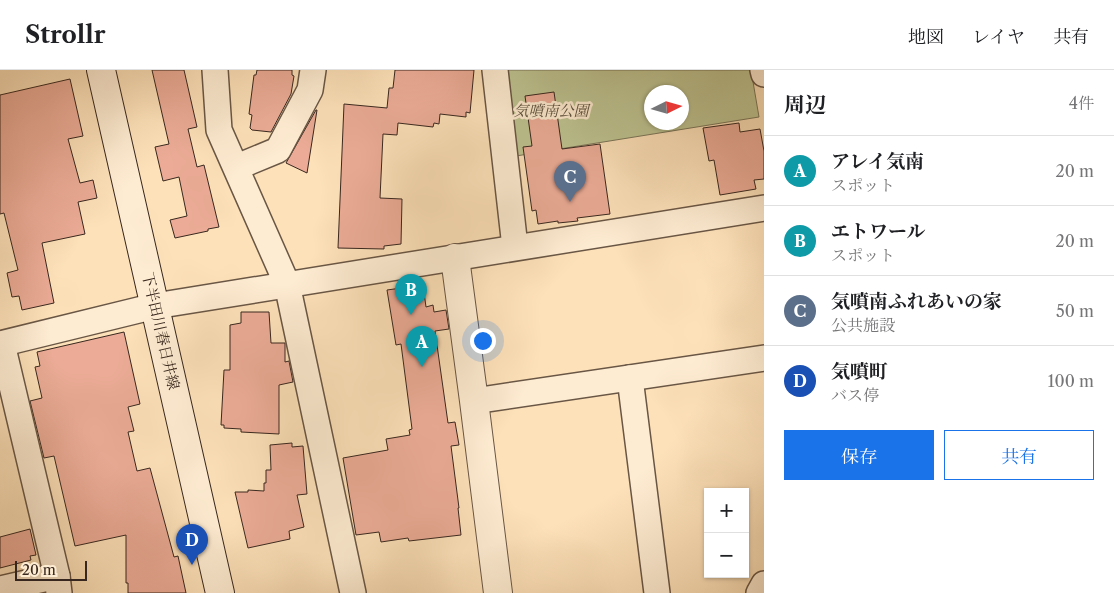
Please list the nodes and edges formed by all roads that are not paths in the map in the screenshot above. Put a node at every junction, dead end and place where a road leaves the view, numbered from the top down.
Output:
1 (101, 70) edge
2 (215, 70) edge
3 (313, 70) edge
4 (495, 70) edge
5 (237, 167) junction
6 (764, 208) edge
7 (515, 247) junction
8 (455, 258) junction
9 (287, 284) junction
10 (155, 306) junction
11 (1, 344) edge
12 (764, 358) edge
13 (630, 378) junction
14 (474, 401) junction
15 (58, 584) edge
16 (764, 584) edge
17 (0, 589) edge
18 (220, 593) edge
19 (353, 593) edge
20 (498, 593) edge
21 (657, 593) edge
22 (758, 593) edge

1 - 10 main road, 下半田川春日井線
2 - 5 street
3 - 5 street
4 - 7 street
5 - 9 street
6 - 7 street
7 - 8 street
8 - 9 street
8 - 14 main road
9 - 10 street
9 - 19 street
10 - 11 street
10 - 18 main road, 下半田川春日井線
11 - 15 street
12 - 13 street
13 - 14 street
13 - 21 street
14 - 20 main road
15 - 17 street
16 - 22 street

